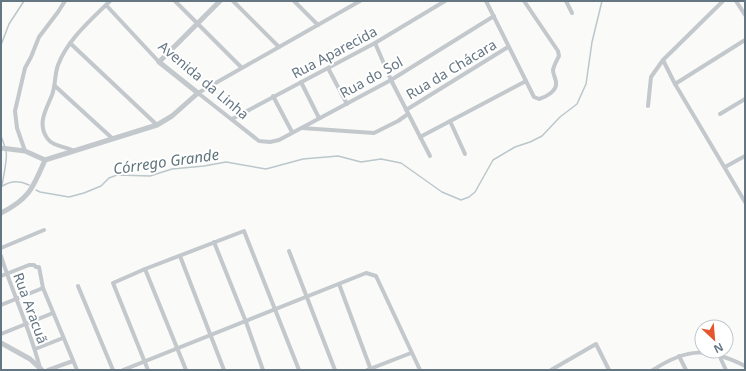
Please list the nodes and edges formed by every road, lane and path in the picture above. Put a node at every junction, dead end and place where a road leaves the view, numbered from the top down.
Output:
1 (65, 1) edge
2 (110, 1) edge
3 (174, 1) edge
4 (220, 1) edge
5 (233, 1) edge
6 (294, 1) edge
7 (360, 1) edge
8 (445, 1) edge
9 (486, 1) edge
10 (524, 1) edge
11 (566, 1) edge
12 (723, 1) edge
13 (736, 1) edge
14 (352, 3) edge
15 (106, 5) junction
16 (572, 13) dead end
17 (745, 15) edge
18 (494, 16) junction
19 (197, 24) junction
20 (318, 25) junction
21 (745, 40) edge
22 (70, 43) junction
23 (375, 43) junction
24 (279, 47) junction
25 (508, 47) junction
26 (663, 60) junction
27 (159, 62) junction
28 (241, 68) junction
29 (328, 68) junction
30 (391, 80) junction
31 (301, 82) junction
32 (527, 84) junction
33 (675, 84) junction
34 (55, 86) junction
35 (198, 93) junction
36 (273, 96) junction
37 (745, 99) edge
38 (346, 104) junction
39 (648, 106) dead end
40 (407, 112) junction
41 (720, 114) dead end
42 (319, 118) junction
43 (232, 119) junction
44 (450, 121) junction
45 (157, 125) junction
46 (301, 128) junction
47 (292, 132) junction
48 (420, 137) junction
49 (254, 138) joint
50 (113, 139) junction
51 (2, 148) edge
52 (25, 151) junction
53 (74, 151) junction
54 (465, 154) dead end
55 (430, 156) dead end
56 (745, 156) edge
57 (45, 160) junction
58 (726, 167) junction
59 (745, 202) edge
60 (1, 213) edge
61 (44, 230) dead end
62 (214, 242) junction
63 (1, 248) edge
64 (289, 251) dead end
65 (1, 256) edge
66 (180, 256) junction
67 (145, 269) junction
68 (6, 274) junction
69 (1, 276) edge
70 (339, 284) junction
71 (78, 286) dead end
72 (43, 288) junction
73 (307, 297) junction
74 (16, 300) junction
75 (1, 305) edge
76 (276, 310) junction
77 (53, 312) junction
78 (246, 322) junction
79 (26, 324) junction
80 (1, 334) edge
81 (210, 336) junction
82 (63, 338) junction
83 (1, 343) edge
84 (35, 349) junction
85 (177, 349) junction
86 (411, 353) junction
87 (694, 354) edge
88 (679, 356) junction
89 (721, 359) edge
90 (730, 359) edge
91 (73, 361) junction
92 (145, 362) junction
93 (745, 366) edge
94 (41, 369) edge
95 (48, 370) edge
96 (77, 370) edge
97 (113, 370) edge
98 (123, 370) edge
99 (148, 370) edge
100 (186, 370) edge
101 (224, 370) edge
102 (263, 370) edge
103 (299, 370) edge
104 (335, 370) edge
105 (370, 370) edge
106 (420, 370) edge
107 (551, 370) edge
108 (609, 370) edge
109 (653, 370) edge
110 (686, 370) edge
111 (726, 370) edge

1 - 52 street
2 - 15 street
3 - 19 street
4 - 19 street
5 - 24 street
6 - 20 street
7 - 14 street
8 - 23 street, Rua Aparecida
9 - 18 street
10 - 32 street
11 - 16 street
12 - 26 street
13 - 17 street
14 - 20 street
15 - 22 street
15 - 27 street, Avenida da Linha
18 - 25 street
18 - 30 street, Rua do Sol
19 - 27 street
19 - 28 street
20 - 24 street
21 - 33 street
22 - 34 street
22 - 45 street
23 - 29 street, Rua Aparecida
23 - 30 street
24 - 28 street
25 - 32 street
25 - 40 street, Rua da Chácara
26 - 33 street
26 - 39 street
27 - 35 street, Avenida da Linha
28 - 35 street
29 - 31 street, Rua Aparecida
29 - 38 street
30 - 38 street, Rua do Sol
30 - 40 street
31 - 36 street, Rua Aparecida
31 - 42 street
32 - 44 street
33 - 58 street
34 - 50 street
34 - 53 street
35 - 43 street, Avenida da Linha
35 - 45 street
36 - 43 street, Rua Aparecida
36 - 47 street
37 - 41 street
38 - 42 street, Rua do Sol
40 - 46 street, Rua da Chácara
40 - 48 street
42 - 46 street, Rua do Sol
43 - 49 street, Avenida da Linha
44 - 48 street
44 - 54 street
45 - 50 street
46 - 47 street, Rua do Sol
47 - 49 street, Rua do Sol
48 - 55 street
50 - 53 street
51 - 52 street
52 - 57 street
53 - 57 street
56 - 58 street
57 - 60 street
58 - 59 street
61 - 63 street
62 - 66 street
62 - 76 street
62 - 78 street
64 - 73 street
65 - 68 street, Rua Aracuã
66 - 67 street
66 - 81 street
67 - 85 street
67 - 92 street
68 - 69 street
68 - 72 street
68 - 74 street, Rua Aracuã
70 - 73 street
70 - 86 street
70 - 105 street
71 - 97 street
72 - 74 street
72 - 77 street
73 - 76 street
73 - 104 street
74 - 75 street
74 - 79 street, Rua Aracuã
76 - 78 street
76 - 103 street
77 - 79 street
77 - 82 street
78 - 81 street
78 - 102 street
79 - 80 street
79 - 84 street, Rua Aracuã
81 - 85 street
81 - 101 street
82 - 84 street
82 - 91 street
83 - 94 street
84 - 94 street, Rua Aracuã
85 - 92 street
85 - 100 street
86 - 105 street
86 - 106 street
87 - 88 street
88 - 109 street
88 - 110 street
89 - 111 street
90 - 93 street
91 - 95 street
91 - 96 street
92 - 98 street
92 - 99 street
107 - 108 street

